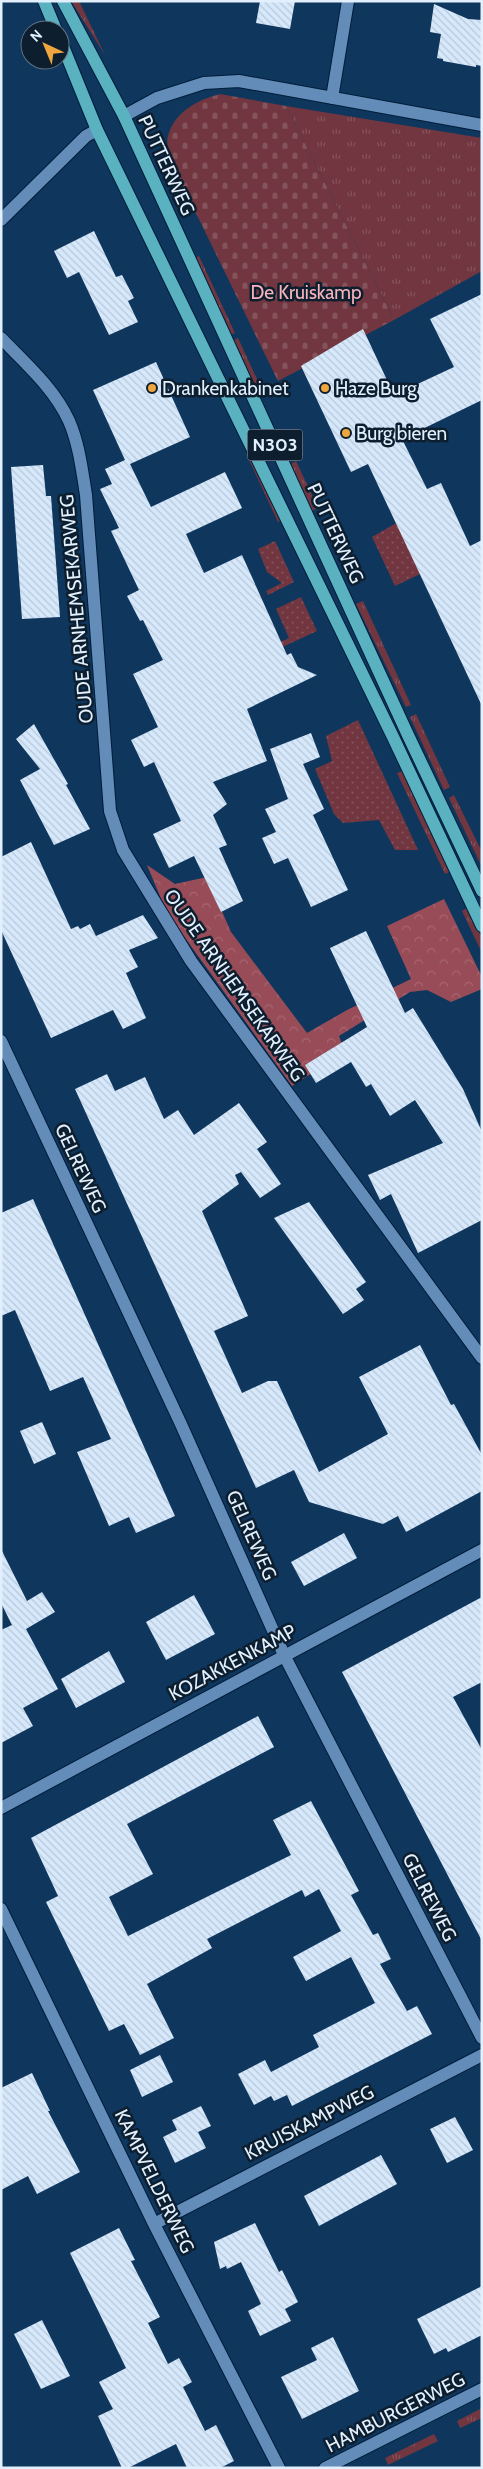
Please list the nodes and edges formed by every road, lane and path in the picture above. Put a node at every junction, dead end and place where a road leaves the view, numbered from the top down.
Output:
1 (44, 1) edge
2 (63, 1) edge
3 (348, 1) edge
4 (52, 20) edge
5 (70, 64) edge
6 (332, 98) junction
7 (124, 116) junction
8 (482, 125) edge
9 (97, 130) junction
10 (1, 220) edge
11 (1, 338) edge
12 (482, 891) edge
13 (482, 926) edge
14 (1, 1041) edge
15 (482, 1358) edge
16 (482, 1550) edge
17 (284, 1655) junction
18 (1, 1808) edge
19 (1, 1909) edge
20 (482, 2038) edge
21 (482, 2055) edge
22 (154, 2224) junction
23 (482, 2389) edge
24 (279, 2468) edge
25 (324, 2468) edge

1 - 4 main road
2 - 7 main road, PUTTERWEG / N303
3 - 6 street
5 - 9 main road, PUTTERWEG / N303
6 - 7 street
6 - 8 street
7 - 12 main road, PUTTERWEG / N303
9 - 10 street
9 - 13 main road, PUTTERWEG / N303
11 - 15 street, OUDE ARNHEMSEKARWEG
14 - 17 street, GELREWEG
16 - 17 street, KOZAKKENKAMP
17 - 18 street, KOZAKKENKAMP
17 - 20 street, GELREWEG
19 - 22 street, KAMPVELDERWEG
21 - 22 street, KRUISKAMPWEG
22 - 24 street, KAMPVELDERWEG
23 - 25 street, HAMBURGERWEG

